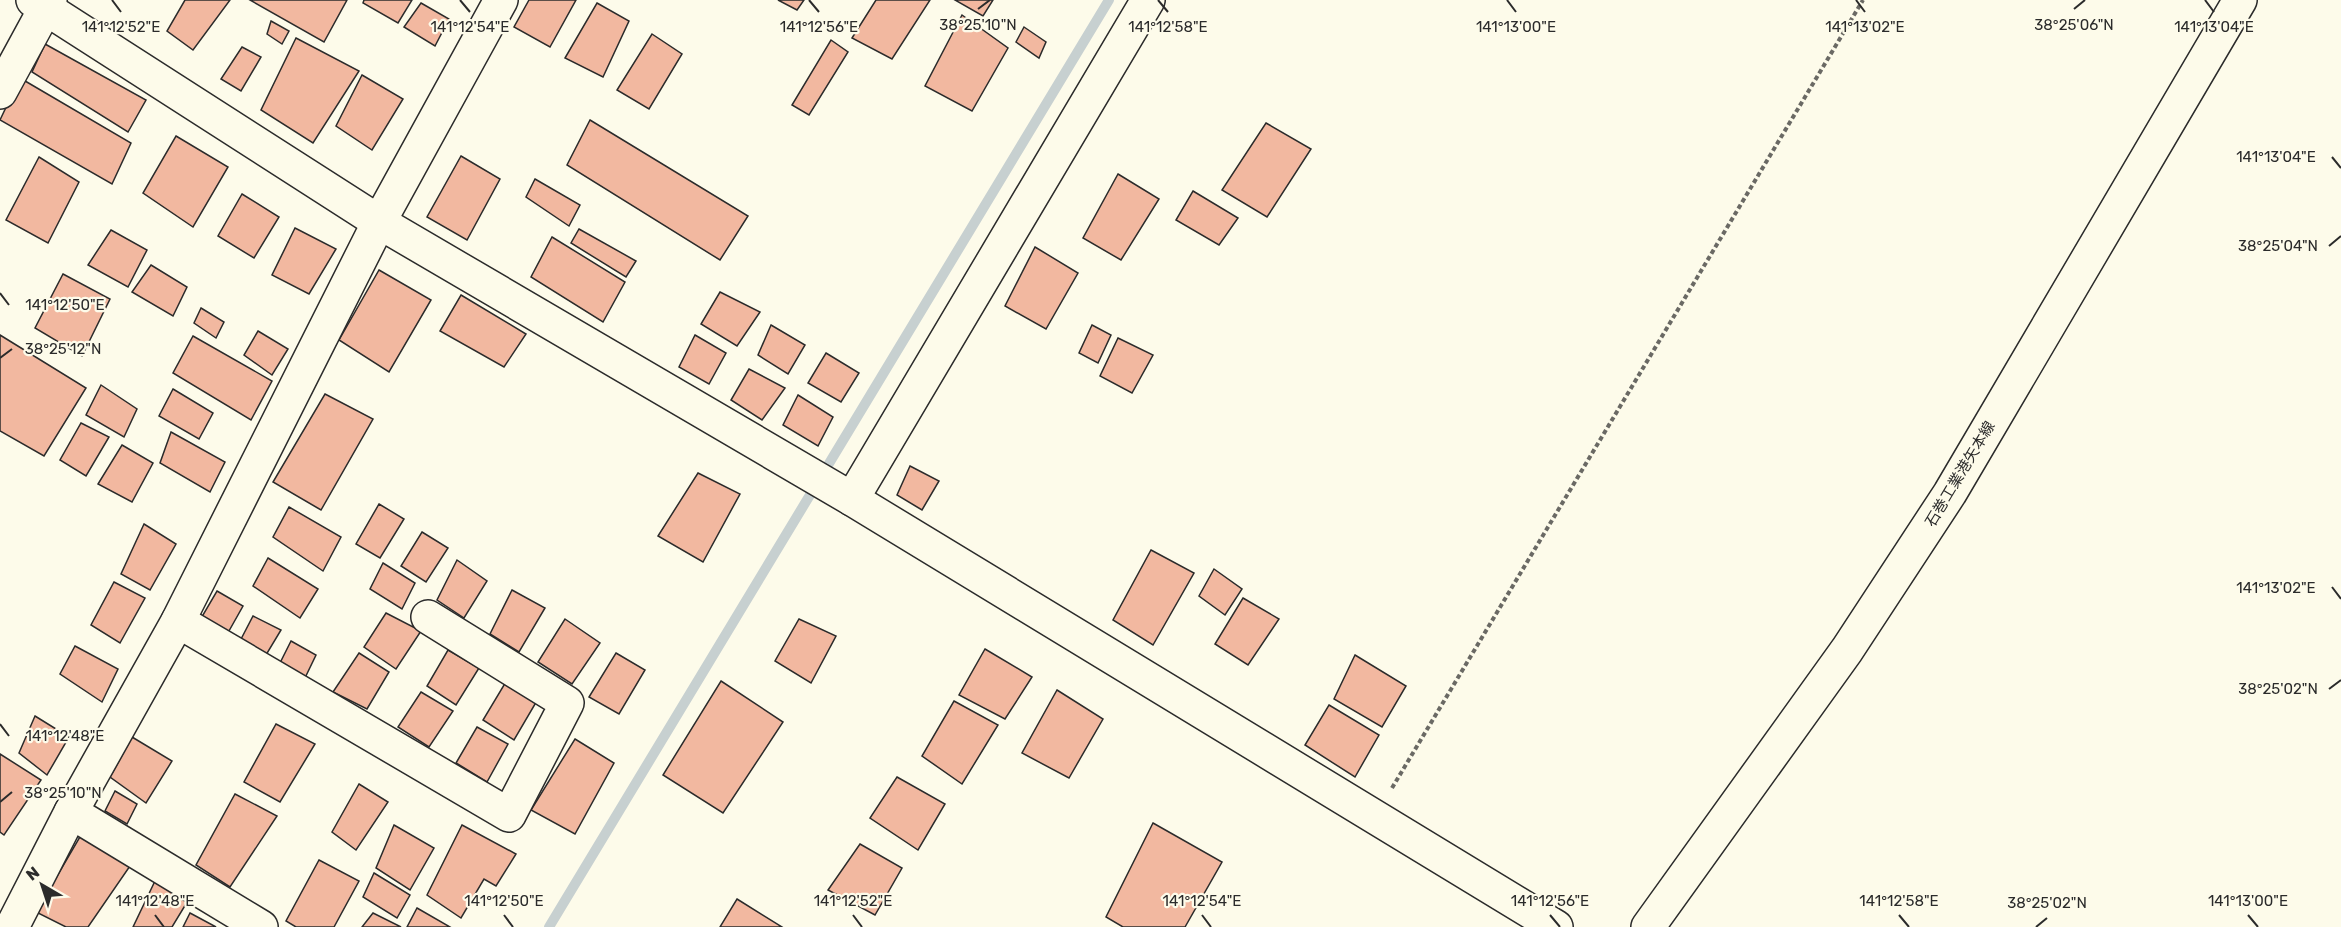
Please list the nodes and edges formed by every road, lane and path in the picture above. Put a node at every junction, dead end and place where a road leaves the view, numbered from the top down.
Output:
1 (501, 0) edge
2 (1148, 0) edge
3 (1863, 0) edge
4 (2240, 0) edge
5 (43, 2) edge
6 (0, 92) edge
7 (379, 222) junction
8 (844, 494) junction
9 (428, 617) dead end
10 (177, 621) junction
11 (71, 812) junction
12 (1375, 817) junction
13 (12, 927) edge
14 (261, 927) edge
15 (1556, 927) edge
16 (1648, 927) edge

1 - 7 street
2 - 8 street
3 - 12 path
4 - 16 street, 石巻工業港矢本線
5 - 6 street
5 - 7 street
7 - 8 street
7 - 10 street
8 - 12 street
9 - 10 street
10 - 11 street
11 - 13 street
11 - 14 street
12 - 15 street

